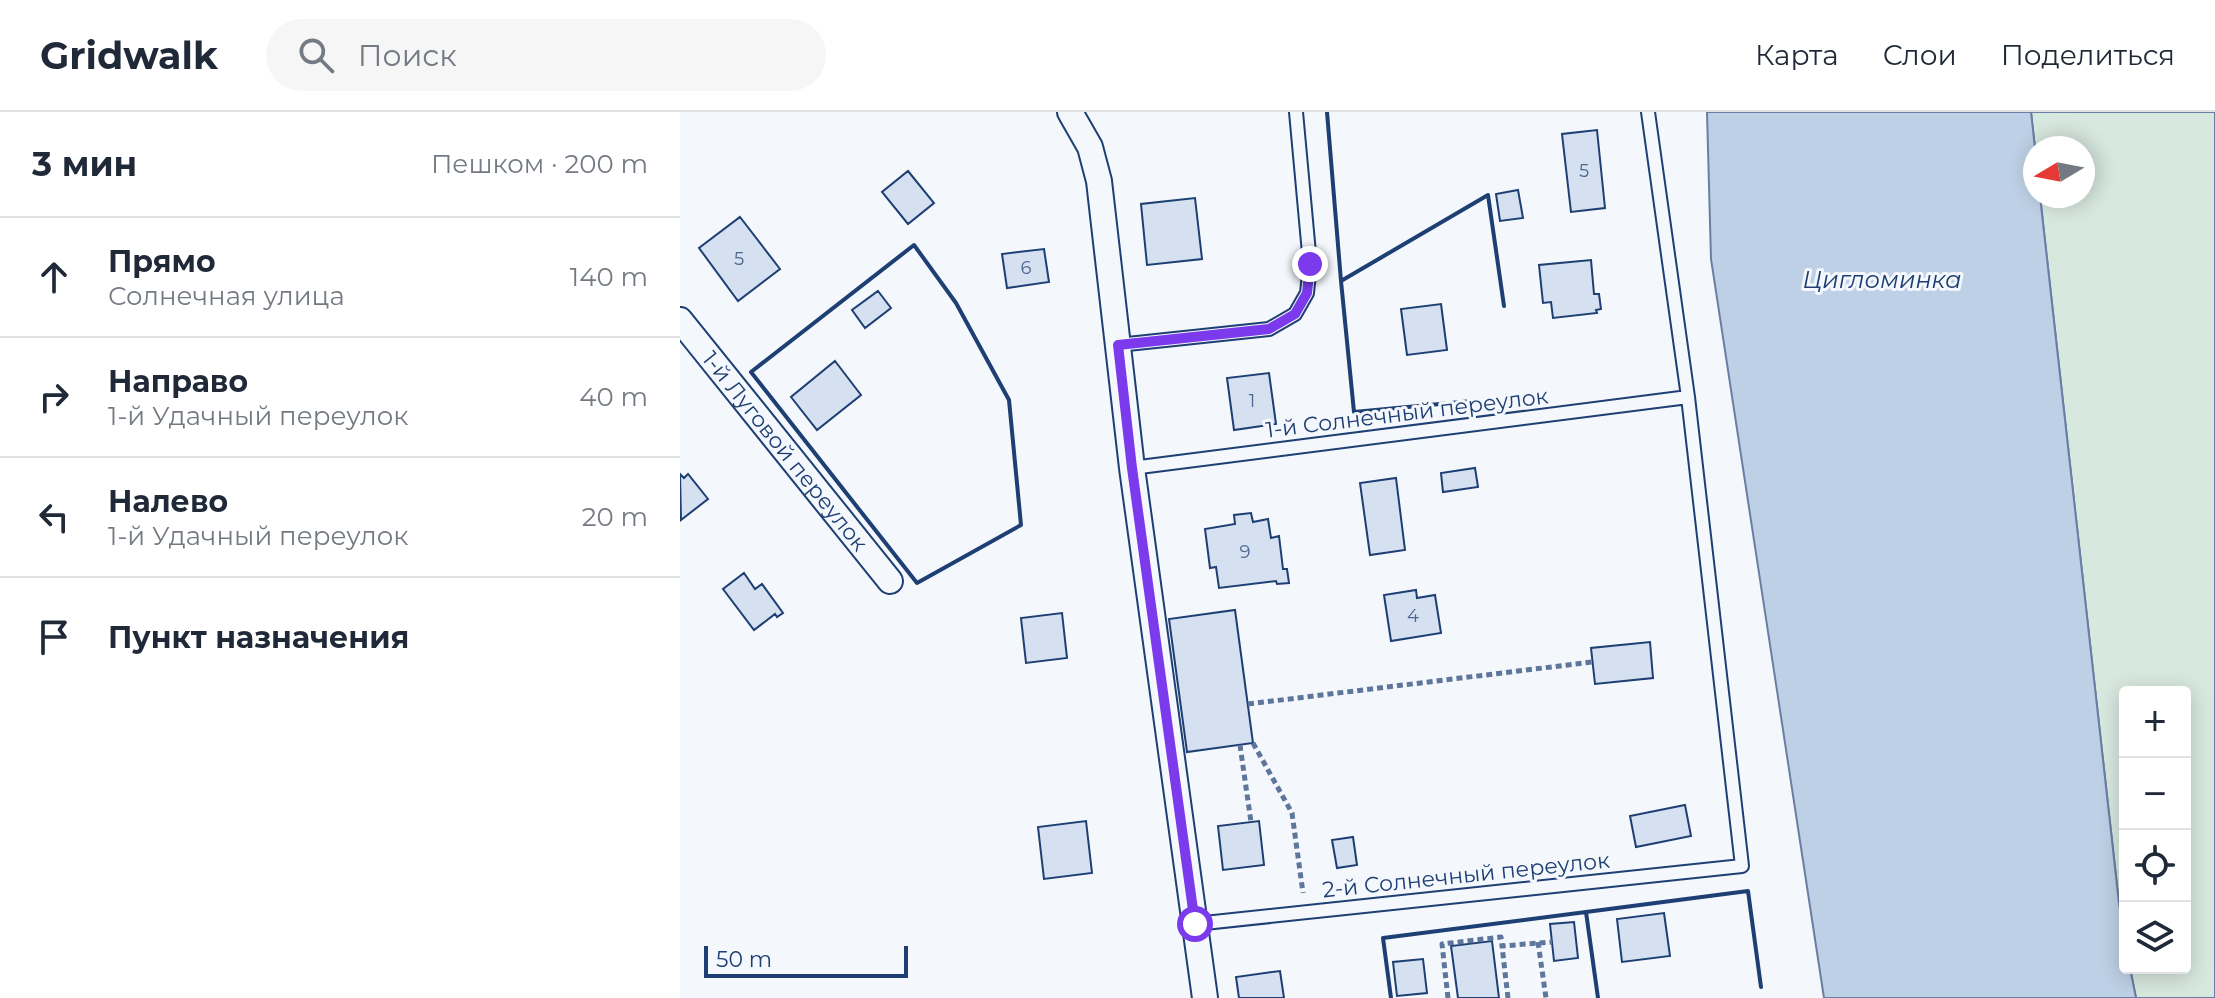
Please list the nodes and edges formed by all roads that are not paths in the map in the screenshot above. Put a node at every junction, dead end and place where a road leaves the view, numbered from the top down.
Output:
1 (1070, 112) edge
2 (1296, 112) edge
3 (1648, 112) edge
4 (680, 320) edge
5 (1118, 345) junction
6 (1688, 397) junction
7 (1132, 468) junction
8 (890, 581) dead end
9 (1195, 924) junction
10 (1205, 998) edge

1 - 5 street
2 - 5 lane
3 - 6 lane
4 - 8 street, 1-й Луговой переулок
5 - 7 street
6 - 7 lane, 1-й Солнечный переулок
6 - 9 lane, 2-й Солнечный переулок
7 - 9 street
9 - 10 street

